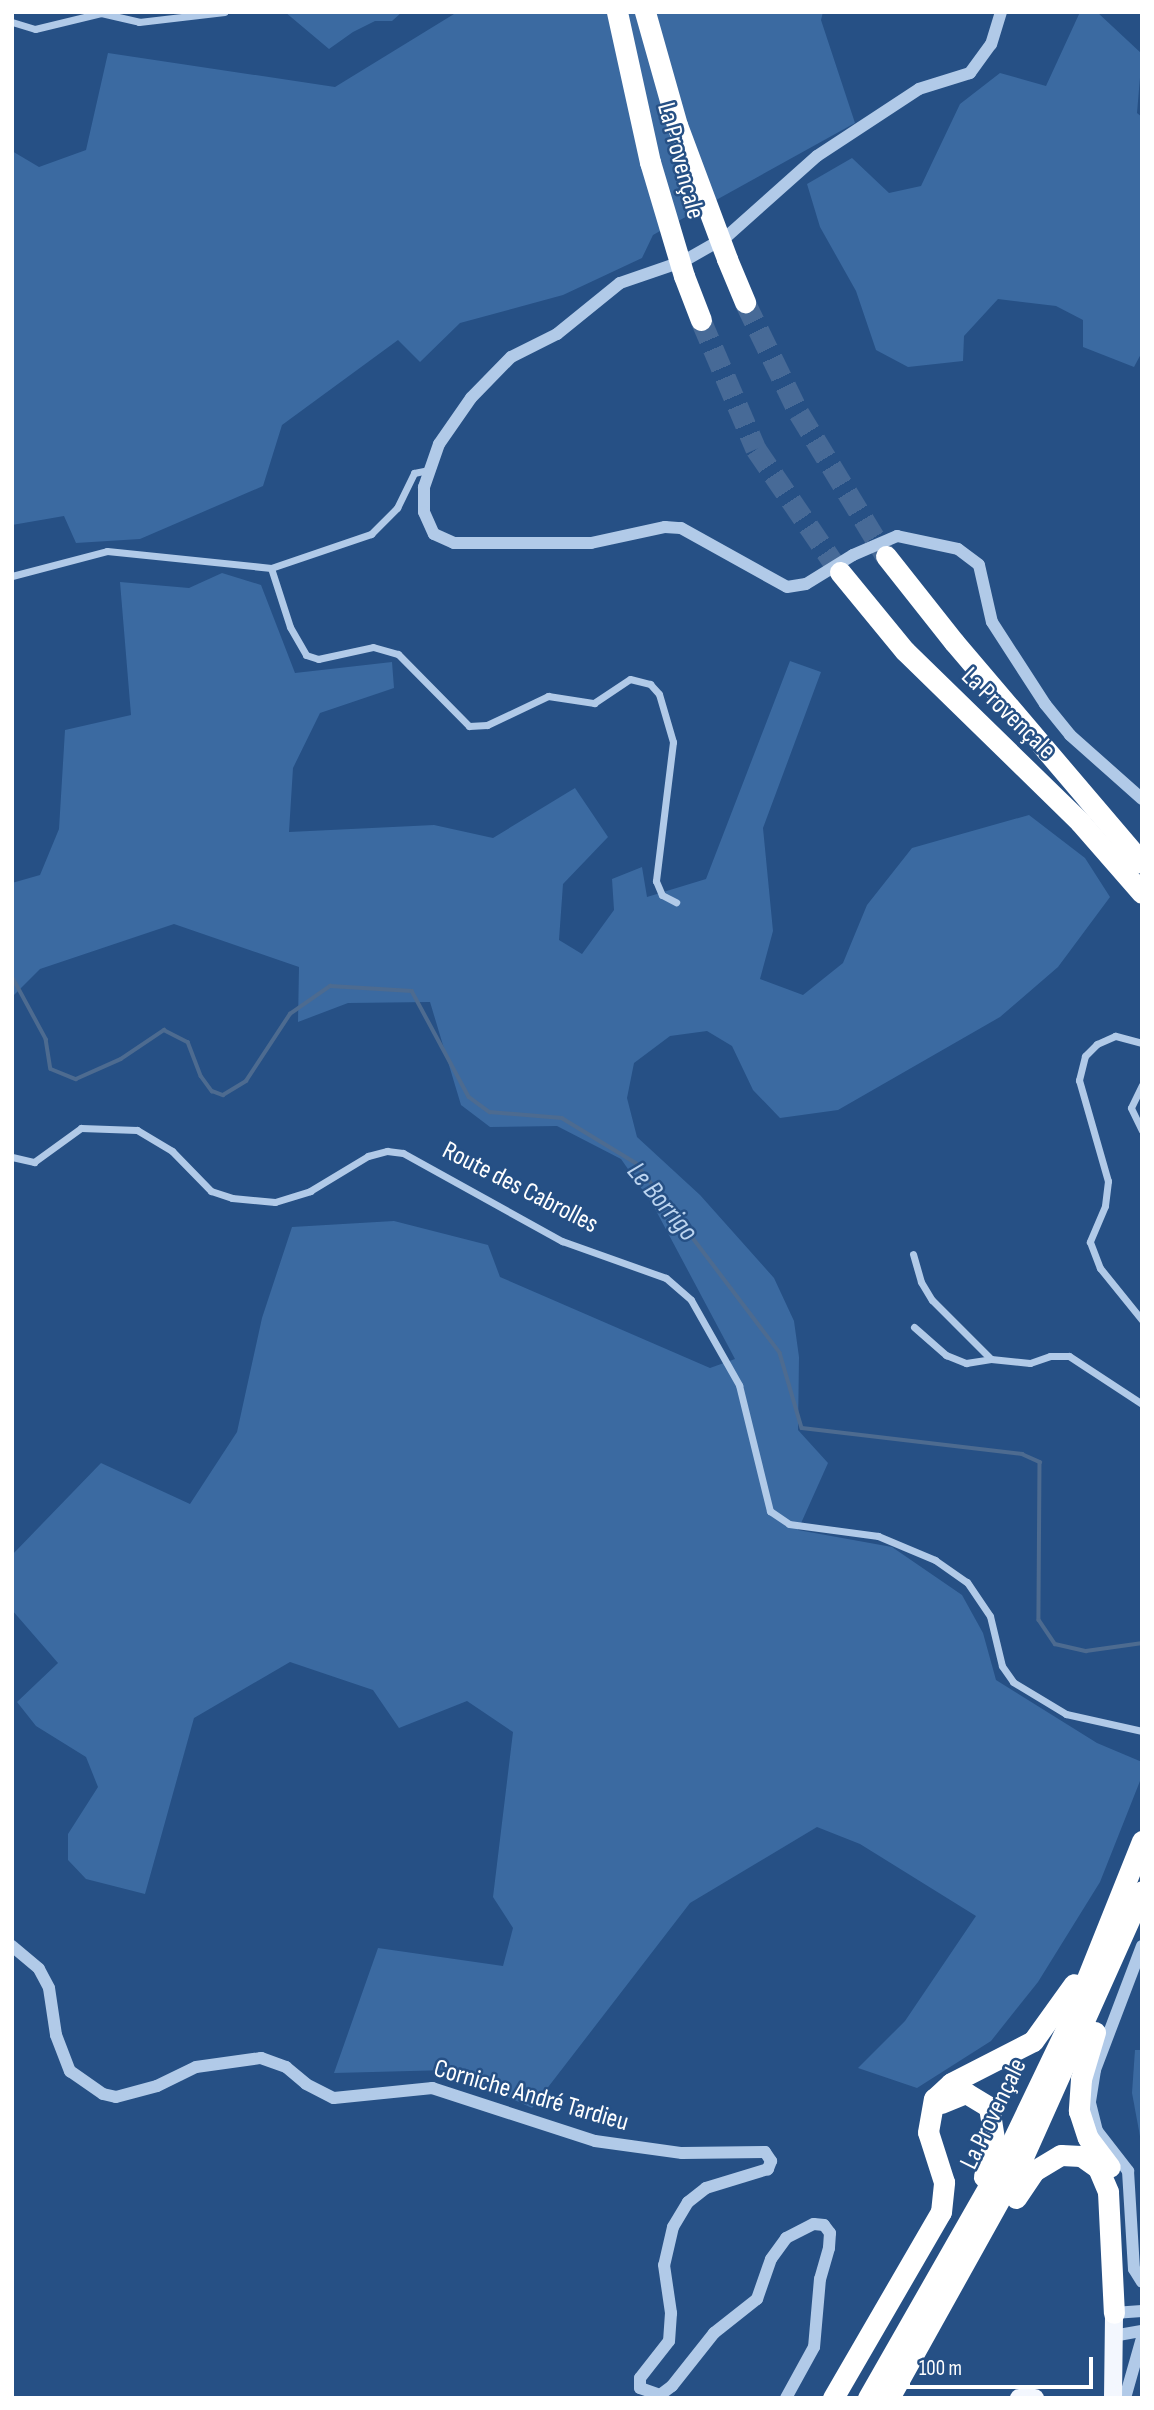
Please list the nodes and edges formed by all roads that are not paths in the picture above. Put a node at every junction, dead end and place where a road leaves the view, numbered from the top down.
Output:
1 (223, 12) edge
2 (617, 12) edge
3 (645, 12) edge
4 (1001, 12) edge
5 (12, 22) edge
6 (745, 302) tunnel mouth
7 (701, 320) tunnel mouth
8 (428, 470) junction
9 (886, 556) tunnel mouth
10 (271, 568) junction
11 (840, 572) tunnel mouth
12 (12, 576) edge
13 (1142, 799) edge
14 (1142, 863) edge
15 (1142, 893) edge
16 (676, 902) dead end
17 (1142, 1042) edge
18 (1142, 1085) edge
19 (1142, 1131) edge
20 (12, 1157) edge
21 (914, 1254) dead end
22 (1142, 1320) edge
23 (914, 1327) dead end
24 (991, 1359) junction
25 (1142, 1405) edge
26 (1142, 1731) edge
27 (1142, 1841) edge
28 (1134, 1887) edge
29 (1121, 1921) junction
30 (12, 1946) edge
31 (1142, 1946) edge
32 (928, 2126) junction
33 (956, 2250) junction
34 (1142, 2282) edge
35 (1142, 2311) edge
36 (1114, 2314) junction
37 (1142, 2331) edge
38 (1113, 2336) junction
39 (926, 2338) junction
40 (1142, 2338) edge
41 (786, 2398) edge
42 (833, 2398) edge
43 (868, 2398) edge
44 (889, 2398) edge
45 (1018, 2398) edge
46 (1035, 2398) edge
47 (1113, 2398) edge
48 (1125, 2398) edge

1 - 5 street
2 - 7 highway, La Provençale, bridge
3 - 6 highway, La Provençale, bridge
4 - 8 street
8 - 10 street
8 - 13 street
9 - 14 highway, La Provençale
10 - 12 street
10 - 16 street
11 - 15 highway, La Provençale
17 - 22 street
18 - 19 street
20 - 26 street, Route des Cabrolles
21 - 24 street
23 - 24 street
24 - 25 street
27 - 28 highway, La Provençale
28 - 29 highway, La Provençale
29 - 32 highway
29 - 33 highway, La Provençale
29 - 36 highway
29 - 39 highway, La Provençale
30 - 41 street, Corniche André Tardieu
31 - 34 street
32 - 33 highway
32 - 42 highway
33 - 43 highway, La Provençale
35 - 36 street
36 - 38 main road
36 - 39 highway
37 - 38 street
38 - 47 main road
39 - 44 highway, La Provençale
40 - 48 street
45 - 46 main road

